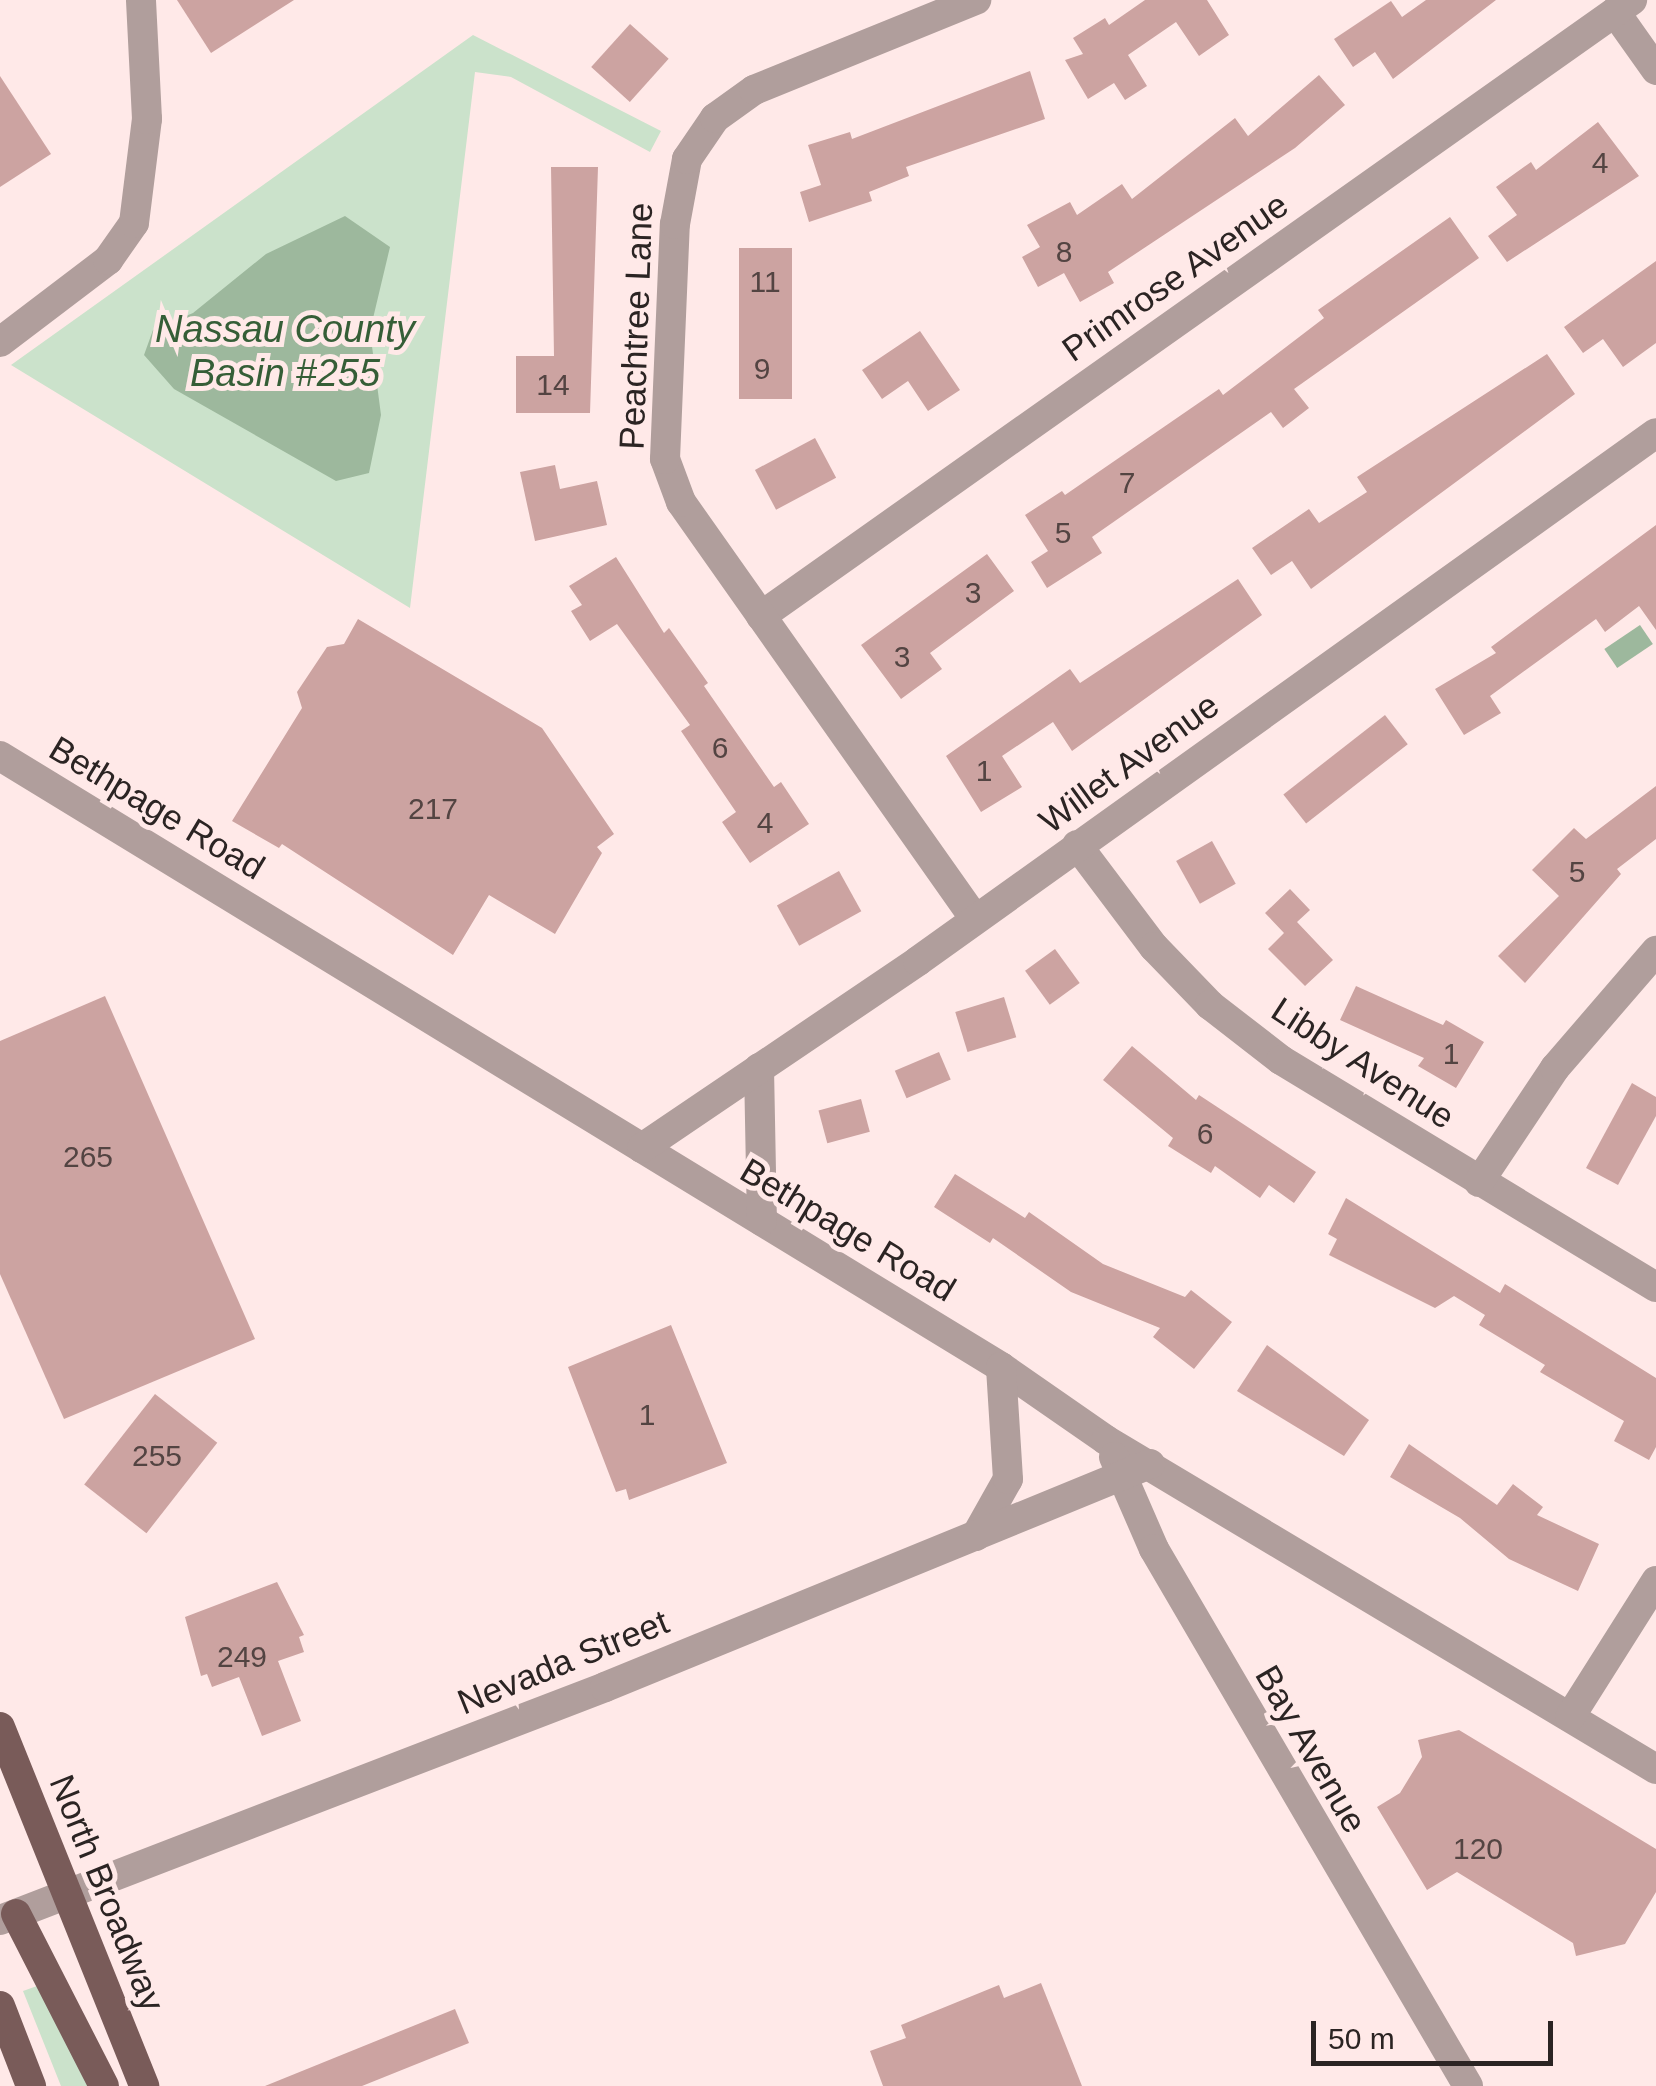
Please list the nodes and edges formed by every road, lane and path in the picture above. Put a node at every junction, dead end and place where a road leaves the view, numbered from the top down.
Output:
1 (142, 0) edge
2 (976, 0) edge
3 (1624, 6) edge
4 (1656, 70) edge
5 (0, 342) edge
6 (1656, 434) edge
7 (761, 616) junction
8 (0, 756) edge
9 (1077, 845) junction
10 (975, 919) junction
11 (1656, 950) edge
12 (760, 1068) junction
13 (642, 1148) junction
14 (1480, 1182) junction
15 (762, 1221) junction
16 (1656, 1287) edge
17 (1000, 1367) junction
18 (1106, 1440) joint
19 (1136, 1470) junction
20 (976, 1536) junction
21 (1656, 1580) edge
22 (1570, 1717) junction
23 (0, 1727) edge
24 (1656, 1769) edge
25 (67, 1894) junction
26 (8, 1917) edge
27 (0, 2006) edge
28 (30, 2086) edge
29 (104, 2086) edge
30 (144, 2086) edge
31 (1468, 2086) edge

1 - 5 street
2 - 7 street, Peachtree Lane
3 - 4 street
3 - 7 street, Primrose Avenue
6 - 9 street, Willet Avenue
7 - 10 street, Peachtree Lane
8 - 13 street, Bethpage Road
9 - 10 street, Willet Avenue
9 - 14 street, Libby Avenue
10 - 12 street, Willet Avenue
11 - 14 street
12 - 13 street, Willet Avenue
12 - 15 street
13 - 15 street, Bethpage Road
14 - 16 street, Libby Avenue
15 - 17 street, Bethpage Road
17 - 18 street, Bethpage Road
17 - 20 street
18 - 19 street, Bay Avenue
19 - 20 street, Nevada Street
19 - 22 street
19 - 31 street, Bay Avenue
20 - 25 street, Nevada Street
21 - 22 street
22 - 24 street
23 - 25 main road, North Broadway
25 - 26 street, Nevada Street
25 - 30 main road, North Broadway
26 - 29 main road
27 - 28 main road

